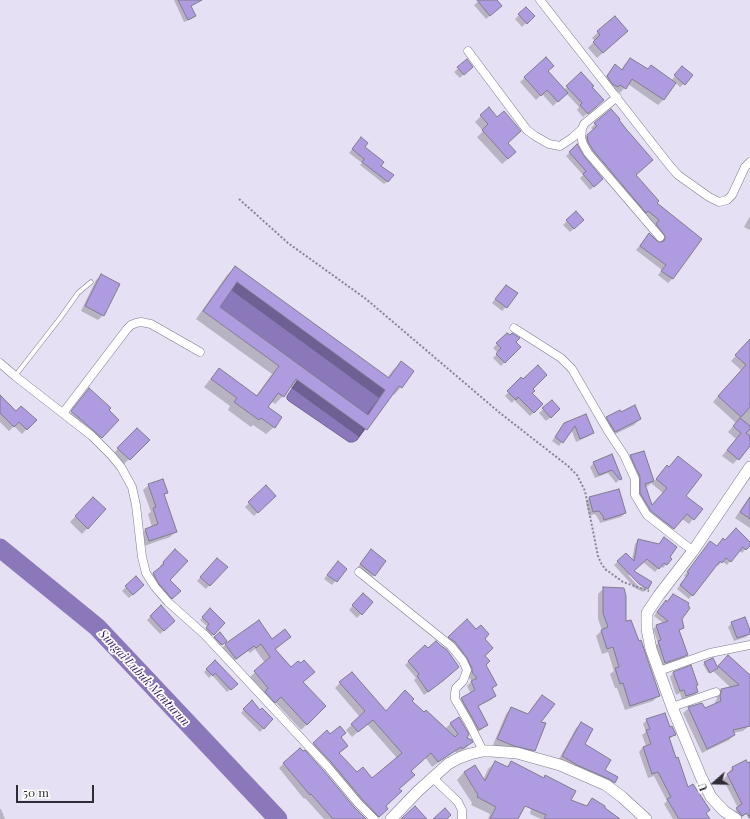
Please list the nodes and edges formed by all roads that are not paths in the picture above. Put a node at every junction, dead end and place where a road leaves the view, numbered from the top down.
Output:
1 (540, 0) edge
2 (468, 51) dead end
3 (617, 97) junction
4 (582, 129) junction
5 (750, 162) edge
6 (660, 237) dead end
7 (91, 282) dead end
8 (514, 328) dead end
9 (200, 352) dead end
10 (0, 363) edge
11 (15, 376) junction
12 (62, 413) junction
13 (750, 467) edge
14 (694, 551) junction
15 (359, 572) dead end
16 (750, 645) edge
17 (659, 671) junction
18 (716, 692) dead end
19 (672, 707) junction
20 (483, 751) junction
21 (433, 778) junction
22 (374, 819) edge
23 (391, 819) edge
24 (462, 819) edge
25 (646, 819) edge
26 (736, 819) edge

1 - 3 street
2 - 4 street
3 - 4 street
3 - 5 street
4 - 6 street
7 - 11 lane
8 - 14 street
9 - 12 street
10 - 11 street
11 - 12 street
12 - 22 street
13 - 14 street
14 - 17 street
15 - 20 street
16 - 17 street
17 - 19 street
18 - 19 street
19 - 26 street
20 - 21 street
20 - 25 street
21 - 23 street
21 - 24 street

